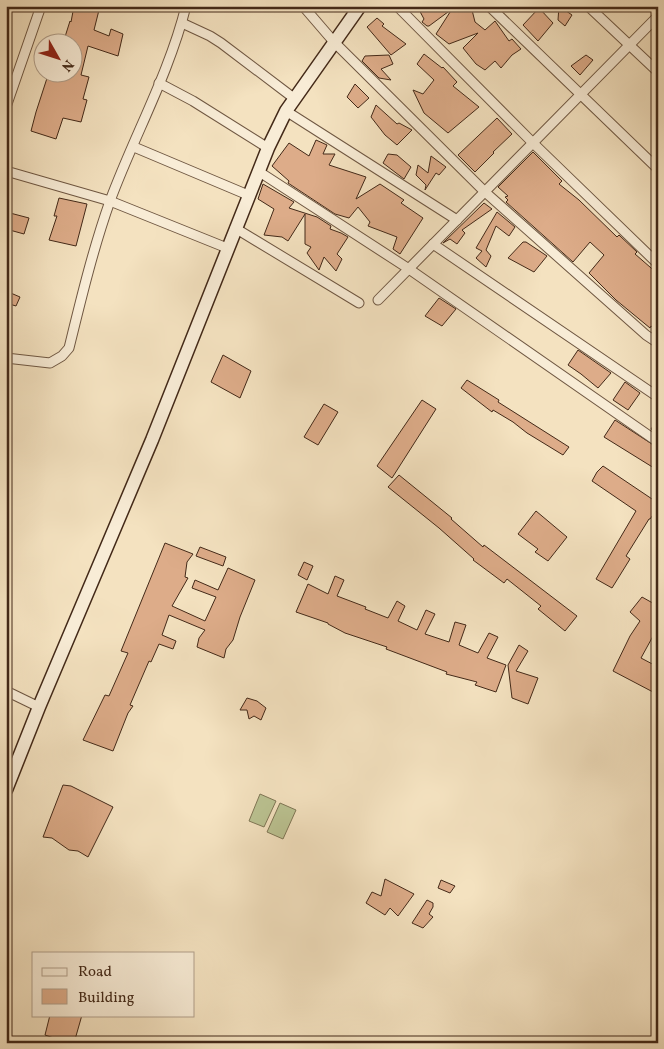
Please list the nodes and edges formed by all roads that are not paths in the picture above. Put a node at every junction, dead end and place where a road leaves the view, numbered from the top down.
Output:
1 (41, 6) edge
2 (186, 6) edge
3 (304, 6) edge
4 (360, 6) edge
5 (397, 6) edge
6 (489, 6) edge
7 (588, 6) edge
8 (658, 16) edge
9 (182, 23) junction
10 (334, 42) junction
11 (629, 45) junction
12 (658, 72) edge
13 (159, 83) junction
14 (581, 94) junction
15 (295, 99) junction
16 (6, 107) edge
17 (286, 111) junction
18 (533, 143) junction
19 (134, 146) junction
20 (268, 148) junction
21 (658, 168) edge
22 (258, 170) junction
23 (6, 171) edge
24 (485, 192) junction
25 (248, 195) junction
26 (110, 201) junction
27 (457, 220) junction
28 (235, 228) junction
29 (434, 244) junction
30 (227, 248) junction
31 (658, 264) edge
32 (409, 269) junction
33 (378, 300) dead end
34 (359, 303) dead end
35 (658, 344) edge
36 (6, 358) edge
37 (658, 397) edge
38 (658, 442) edge
39 (6, 691) edge
40 (39, 707) junction
41 (6, 790) edge

1 - 16 street
2 - 9 street
3 - 10 street
4 - 10 street
5 - 18 street
6 - 14 street
7 - 11 street
8 - 11 street
9 - 13 street
9 - 15 street
10 - 15 street
10 - 24 street
11 - 12 street
11 - 14 street
13 - 19 street
13 - 20 street
14 - 18 street
14 - 21 street
15 - 17 street
17 - 20 street
17 - 27 street
18 - 24 street
18 - 31 street
19 - 25 street
19 - 26 street
20 - 22 street
22 - 25 street
22 - 32 street
23 - 26 street
24 - 27 street
24 - 35 street
25 - 28 street
26 - 30 street
26 - 36 street
27 - 29 street
28 - 30 street
28 - 34 street
29 - 32 street
29 - 37 street
30 - 40 street
32 - 33 street
32 - 38 street
39 - 40 street
40 - 41 street

